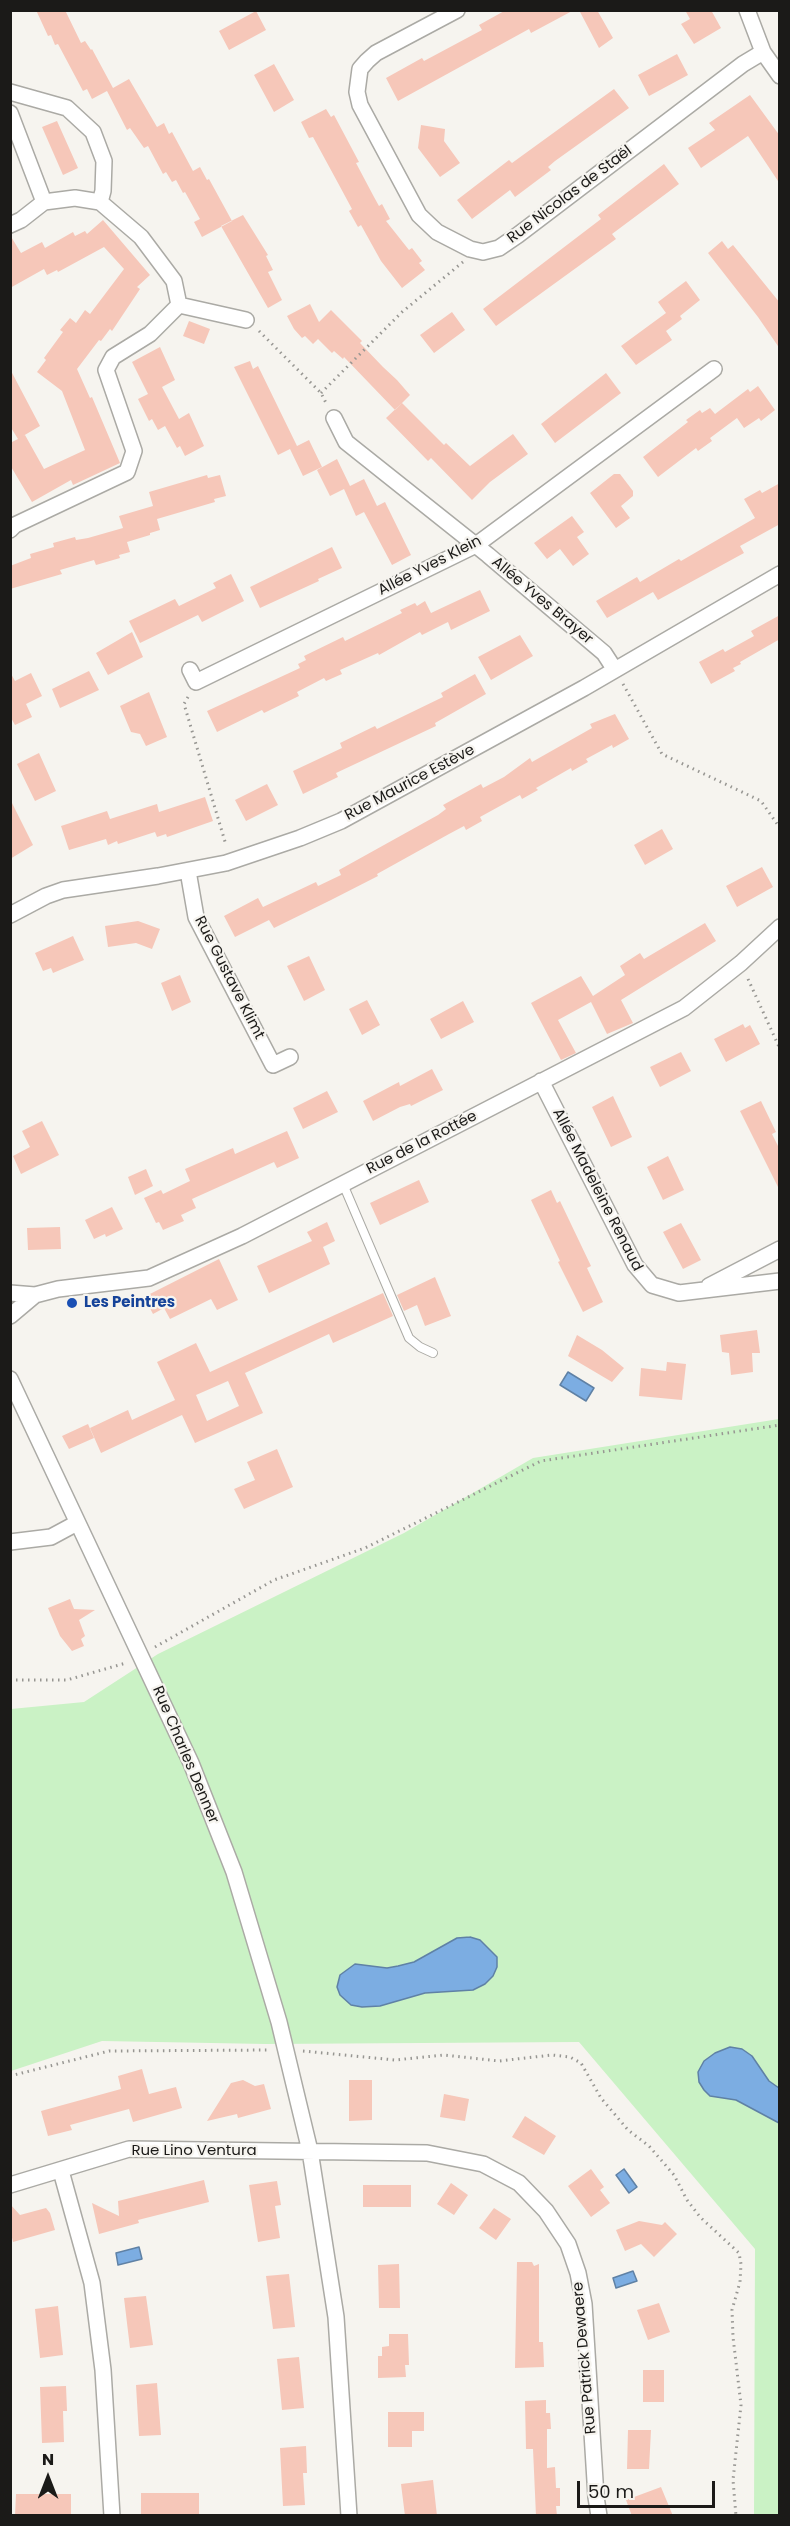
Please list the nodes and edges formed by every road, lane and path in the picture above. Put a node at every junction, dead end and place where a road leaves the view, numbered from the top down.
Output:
1 (457, 10) edge
2 (747, 10) edge
3 (763, 52) junction
4 (780, 76) edge
5 (10, 92) edge
6 (10, 113) edge
7 (44, 202) junction
8 (100, 202) junction
9 (10, 225) edge
10 (470, 249) junction
11 (179, 305) junction
12 (246, 320) joint
13 (714, 369) dead end
14 (321, 393) junction
15 (334, 418) joint
16 (12, 524) edge
17 (476, 545) junction
18 (780, 574) edge
19 (615, 670) junction
20 (193, 676) joint
21 (780, 828) edge
22 (244, 857) junction
23 (188, 871) junction
24 (10, 915) edge
25 (780, 927) edge
26 (741, 963) junction
27 (780, 1049) edge
28 (290, 1057) dead end
29 (541, 1081) junction
30 (343, 1184) junction
31 (780, 1249) edge
32 (780, 1281) edge
33 (698, 1292) junction
34 (10, 1293) edge
35 (35, 1294) junction
36 (10, 1316) edge
37 (433, 1353) dead end
38 (10, 1379) edge
39 (780, 1425) edge
40 (77, 1523) junction
41 (10, 1542) edge
42 (142, 1656) junction
43 (10, 1680) edge
44 (310, 2151) junction
45 (61, 2171) junction
46 (10, 2185) edge
47 (112, 2516) edge
48 (349, 2516) edge
49 (599, 2516) edge

1 - 10 street, Rue Nicolas de Staël
2 - 3 street
3 - 4 street
3 - 10 street, Rue Nicolas de Staël
5 - 8 street
6 - 7 street
7 - 8 street
7 - 9 street
8 - 11 street
10 - 14 path
11 - 12 street
11 - 16 street
12 - 14 path
13 - 17 street, Allée Yves Klein
14 - 15 path
15 - 17 street, Allée Yves Brayer
17 - 19 street, Allée Yves Brayer
17 - 20 street, Allée Yves Klein
18 - 19 street, Rue Maurice Estève
19 - 21 path
19 - 22 street, Rue Maurice Estève
20 - 22 path
22 - 23 street, Rue Maurice Estève
23 - 24 street, Rue Maurice Estève
23 - 28 street, Rue Gustave Klimt
25 - 26 street, Rue de la Rottée
26 - 27 path
26 - 29 street, Rue de la Rottée
29 - 30 street, Rue de la Rottée
29 - 33 street, Allée Madeleine Renaud
30 - 35 street, Rue de la Rottée
30 - 37 lane
31 - 33 street, Allée Madeleine Renaud
32 - 33 street, Allée Madeleine Renaud
34 - 35 street, Rue de la Rottée
35 - 36 street
38 - 40 street, Rue Charles Denner
39 - 42 path
40 - 41 street
40 - 42 street, Rue Charles Denner
42 - 43 path
42 - 44 street, Rue Charles Denner
44 - 45 street, Rue Lino Ventura
44 - 48 street, Rue Charles Denner
44 - 49 street, Rue Patrick Dewaere
45 - 46 street, Rue Lino Ventura
45 - 47 street

